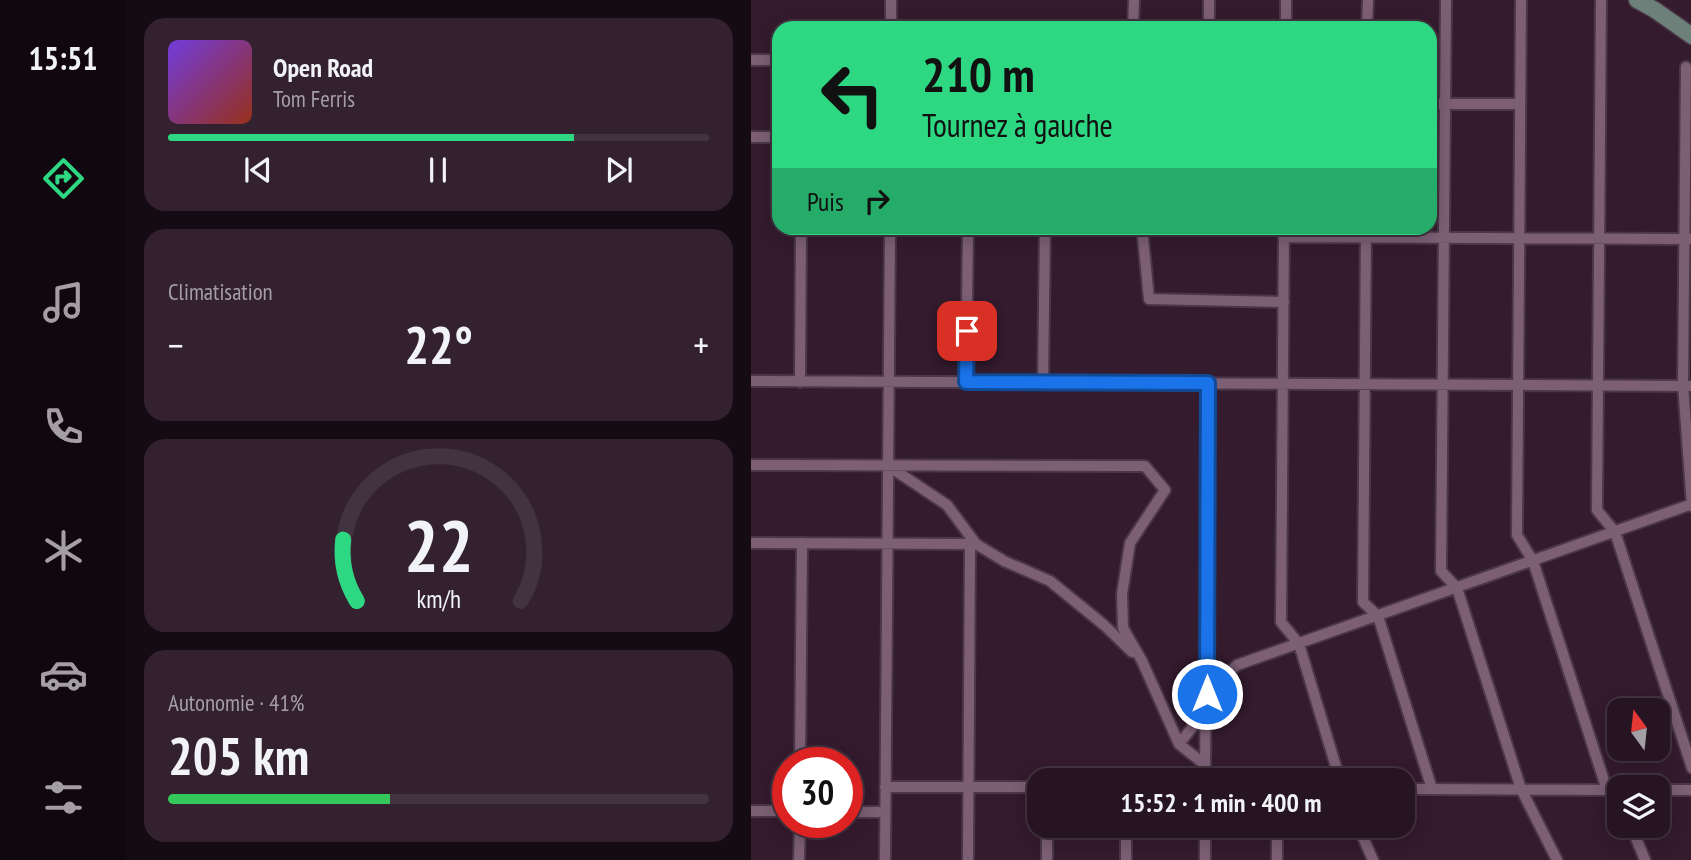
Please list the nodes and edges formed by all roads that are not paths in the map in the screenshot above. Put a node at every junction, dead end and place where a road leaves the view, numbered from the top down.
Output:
1 (891, 0) edge
2 (1134, 0) edge
3 (1209, 0) edge
4 (1286, 0) edge
5 (1368, 0) edge
6 (1446, 0) edge
7 (1521, 0) edge
8 (1601, 0) edge
9 (1637, 0) edge
10 (891, 21) edge
11 (1134, 21) edge
12 (1209, 21) edge
13 (1286, 21) edge
14 (1367, 21) edge
15 (1691, 36) edge
16 (751, 60) edge
17 (772, 60) edge
18 (1686, 67) dead end
19 (1437, 104) edge
20 (1445, 104) junction
21 (1520, 104) junction
22 (751, 137) edge
23 (772, 137) edge
24 (801, 235) edge
25 (890, 235) edge
26 (968, 235) edge
27 (1045, 235) edge
28 (1143, 235) edge
29 (1284, 235) edge
30 (1366, 235) edge
31 (1397, 235) edge
32 (1444, 238) junction
33 (1519, 239) junction
34 (1599, 239) junction
35 (1688, 239) edge
36 (1284, 302) junction
37 (751, 381) edge
38 (800, 382) junction
39 (888, 382) junction
40 (966, 382) junction
41 (1043, 383) junction
42 (1208, 383) junction
43 (1283, 384) junction
44 (1365, 384) junction
45 (1442, 384) junction
46 (1518, 385) junction
47 (1598, 385) junction
48 (1687, 386) edge
49 (751, 465) edge
50 (888, 466) junction
51 (1691, 504) edge
52 (1615, 532) junction
53 (751, 543) edge
54 (802, 543) junction
55 (887, 543) junction
56 (1533, 561) junction
57 (1457, 588) junction
58 (1378, 616) junction
59 (1299, 644) junction
60 (1142, 661) junction
61 (1207, 694) junction
62 (1179, 744) junction
63 (800, 747) edge
64 (1204, 764) junction
65 (1204, 768) edge
66 (1336, 768) edge
67 (1691, 768) edge
68 (1609, 775) edge
69 (885, 786) junction
70 (968, 787) junction
71 (1027, 787) edge
72 (1415, 789) edge
73 (1432, 789) junction
74 (1520, 789) junction
75 (1670, 790) edge
76 (1691, 790) edge
77 (1607, 791) edge
78 (751, 811) edge
79 (772, 811) edge
80 (863, 812) edge
81 (885, 812) junction
82 (800, 838) edge
83 (1047, 838) edge
84 (1126, 838) edge
85 (1205, 838) edge
86 (1277, 838) edge
87 (1363, 838) edge
88 (1636, 838) edge
89 (799, 860) edge
90 (885, 860) edge
91 (968, 860) edge
92 (1047, 860) edge
93 (1125, 860) edge
94 (1205, 860) edge
95 (1277, 860) edge
96 (1373, 860) edge
97 (1557, 860) edge
98 (1645, 860) edge

1 - 10 street
2 - 11 street
3 - 12 street
4 - 13 street
5 - 14 street
6 - 20 street
7 - 21 street
8 - 34 street
9 - 15 main road
16 - 17 street
18 - 35 street
19 - 20 street
20 - 21 street
20 - 32 street
21 - 33 street
22 - 23 street
24 - 38 street
25 - 39 street
26 - 40 street
27 - 41 street
28 - 36 street
29 - 36 street
30 - 44 street
31 - 32 street
32 - 33 street
32 - 45 street
33 - 34 street
33 - 46 street
34 - 35 street
34 - 47 street
35 - 48 street
36 - 43 street
37 - 38 street
38 - 39 street
39 - 40 street
39 - 50 street
40 - 41 street
41 - 42 street
42 - 43 street
42 - 61 street
43 - 44 street
43 - 59 street
44 - 45 street
44 - 58 street
45 - 46 street
45 - 57 street
46 - 47 street
46 - 56 street
47 - 48 street
47 - 52 street
48 - 51 street
49 - 50 street
50 - 55 street
50 - 60 street
50 - 60 street
51 - 52 street
52 - 56 street
52 - 67 street
53 - 54 street
54 - 55 street
54 - 63 street
55 - 69 street
55 - 70 street
56 - 57 street
56 - 68 street
57 - 58 street
57 - 74 street
58 - 59 street
58 - 73 street
59 - 61 street
59 - 66 street
60 - 62 street
61 - 62 street
61 - 64 street
62 - 64 street
64 - 65 street
69 - 70 street
69 - 81 street
70 - 71 street
70 - 91 street
72 - 73 street
73 - 74 street
74 - 77 street
74 - 97 street
75 - 76 street
78 - 79 street
80 - 81 street
81 - 90 street
82 - 89 street
83 - 92 street
84 - 93 street
85 - 94 street
86 - 95 street
87 - 96 street
88 - 98 street

